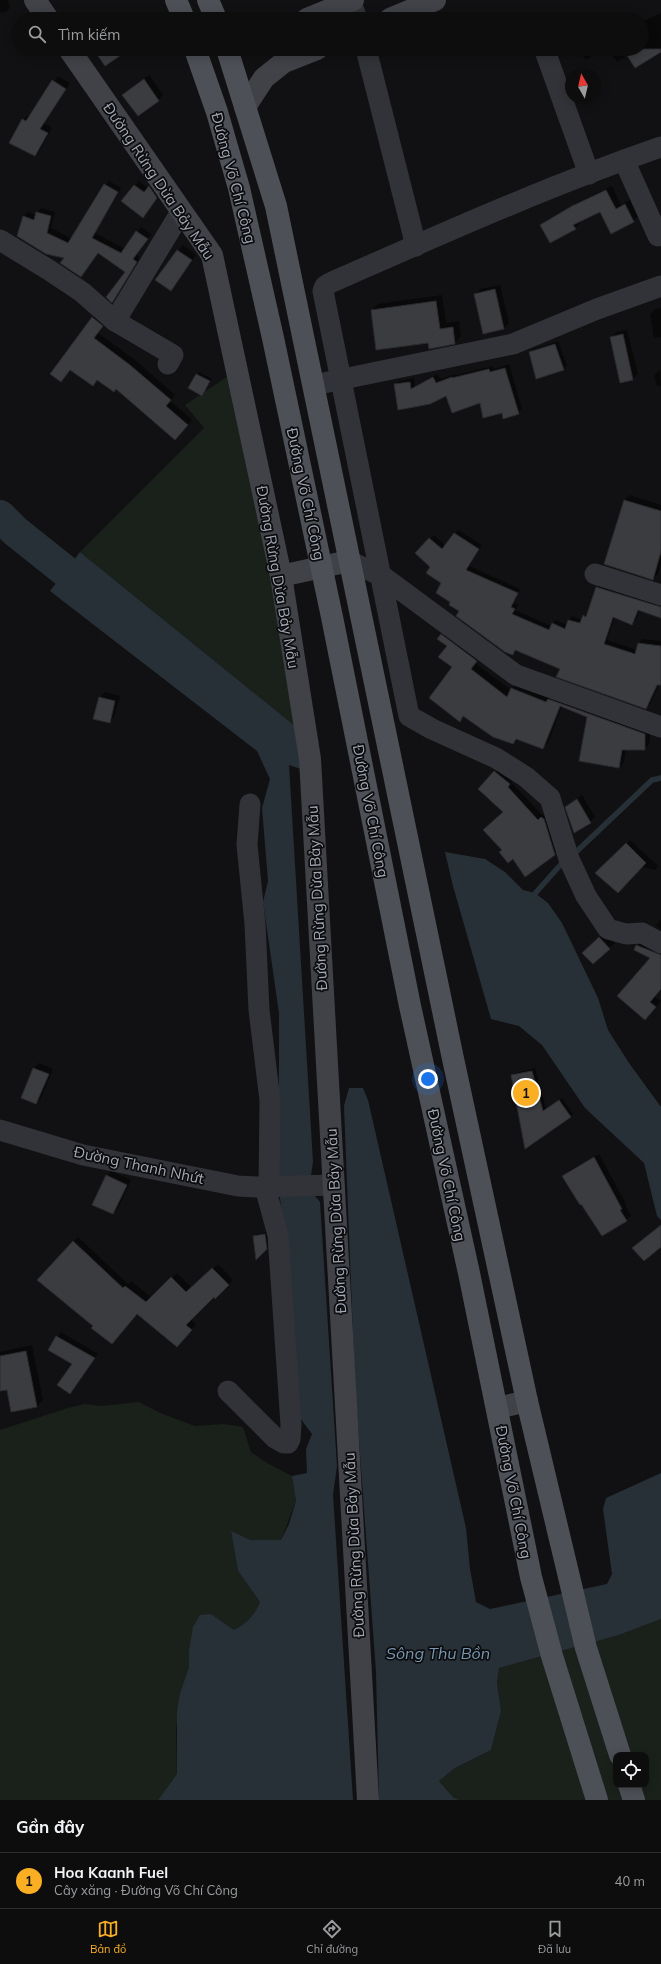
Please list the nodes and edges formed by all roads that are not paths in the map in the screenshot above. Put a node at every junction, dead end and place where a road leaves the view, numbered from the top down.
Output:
1 (35, 0) edge
2 (176, 0) edge
3 (208, 0) edge
4 (435, 0) edge
5 (353, 5) edge
6 (43, 12) edge
7 (181, 12) edge
8 (213, 12) edge
9 (330, 12) edge
10 (407, 12) edge
11 (74, 56) edge
12 (197, 56) edge
13 (229, 56) edge
14 (299, 56) edge
15 (368, 56) edge
16 (547, 56) edge
17 (245, 107) junction
18 (661, 147) edge
19 (624, 160) junction
20 (590, 174) junction
21 (181, 212) junction
22 (660, 238) edge
23 (0, 240) edge
24 (416, 246) junction
25 (661, 286) edge
26 (115, 321) junction
27 (168, 364) dead end
28 (340, 379) junction
29 (314, 385) junction
30 (349, 561) junction
31 (321, 568) junction
32 (595, 574) dead end
33 (281, 576) junction
34 (382, 576) junction
35 (661, 594) edge
36 (661, 727) edge
37 (250, 804) dead end
38 (661, 944) edge
39 (0, 1130) edge
40 (329, 1185) junction
41 (271, 1187) junction
42 (228, 1391) dead end
43 (527, 1401) junction
44 (497, 1408) junction
45 (619, 1752) edge
46 (630, 1788) edge
47 (368, 1800) edge
48 (597, 1800) edge
49 (634, 1800) edge

1 - 6 street
2 - 7 main road
3 - 8 main road
4 - 10 street
5 - 9 street
11 - 21 street, Đường Rừng Dừa Bảy Mẫu
12 - 31 main road, Đường Võ Chí Công
13 - 17 main road, Đường Võ Chí Công
14 - 17 street
15 - 24 street
16 - 20 street
17 - 29 main road, Đường Võ Chí Công
18 - 19 street
19 - 20 street
19 - 22 street
20 - 24 street
21 - 26 street
21 - 33 street, Đường Rừng Dừa Bảy Mẫu
23 - 26 street
24 - 28 street
25 - 28 street
26 - 27 street
28 - 29 street
28 - 34 street
29 - 30 main road, Đường Võ Chí Công
30 - 31 street
30 - 34 street
30 - 43 main road, Đường Võ Chí Công
31 - 33 street
31 - 44 main road, Đường Võ Chí Công
32 - 35 street
33 - 40 street, Đường Rừng Dừa Bảy Mẫu
34 - 36 street
34 - 38 street
37 - 41 street
39 - 41 street, Đường Thanh Nhứt
40 - 41 street, Đường Thanh Nhứt
40 - 47 street, Đường Rừng Dừa Bảy Mẫu
41 - 42 street
43 - 44 street
43 - 45 main road, Đường Võ Chí Công
44 - 48 main road, Đường Võ Chí Công
46 - 49 main road

